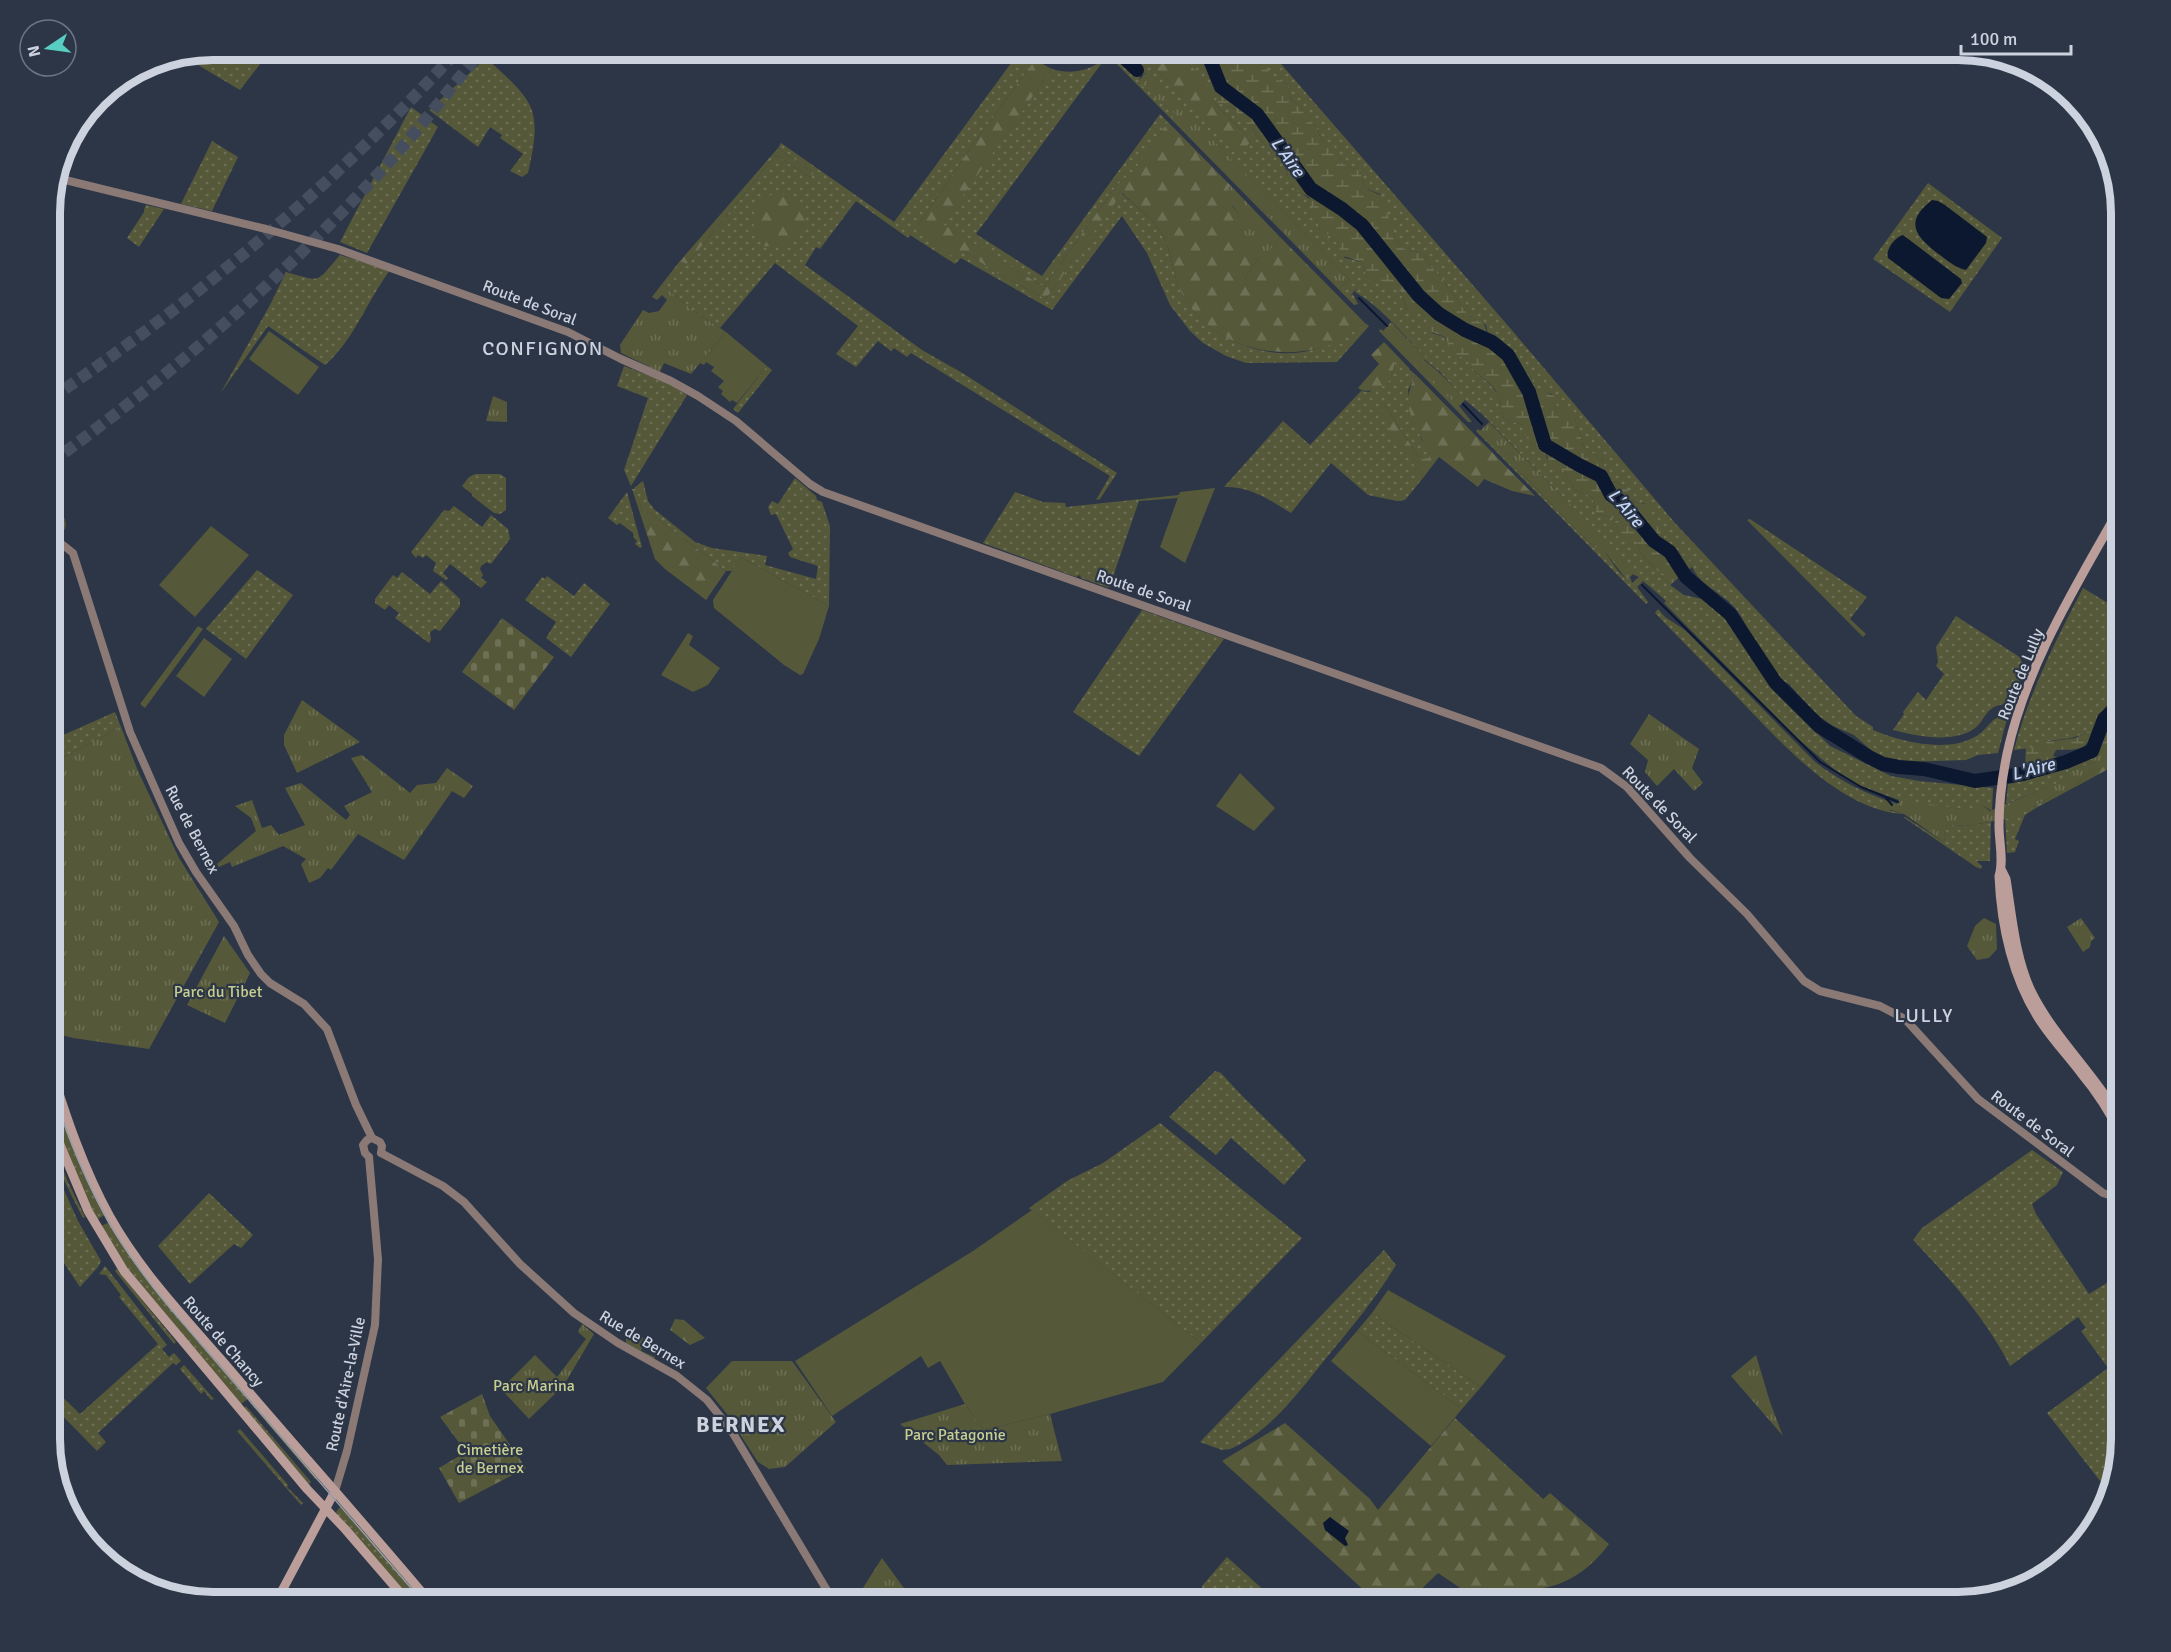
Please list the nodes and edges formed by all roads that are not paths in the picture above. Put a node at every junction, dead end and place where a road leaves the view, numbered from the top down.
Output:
1 (64, 180) edge
2 (2111, 525) edge
3 (60, 545) edge
4 (2001, 869) junction
5 (60, 1093) edge
6 (2111, 1105) edge
7 (2111, 1117) edge
8 (372, 1138) junction
9 (60, 1145) edge
10 (381, 1153) junction
11 (369, 1157) junction
12 (2111, 1194) edge
13 (335, 1491) junction
14 (326, 1509) junction
15 (281, 1592) edge
16 (399, 1592) edge
17 (421, 1592) edge
18 (828, 1592) edge

1 - 12 street, Route de Soral
2 - 4 main road, Route de Lully
3 - 8 street, Rue de Bernex
4 - 6 main road, Route de Lully
4 - 7 main road, Route de Lully
5 - 13 main road, Route de Chancy
8 - 10 street
8 - 11 street
9 - 14 main road, Route de Chancy
10 - 11 street
10 - 18 street, Rue de Bernex
11 - 13 street, Route d'Aire-la-Ville
13 - 14 main road, Route d'Aire-la-Ville
13 - 17 main road, Route de Chancy
14 - 15 main road, Route d'Aire-la-Ville
14 - 16 main road, Route de Chancy

